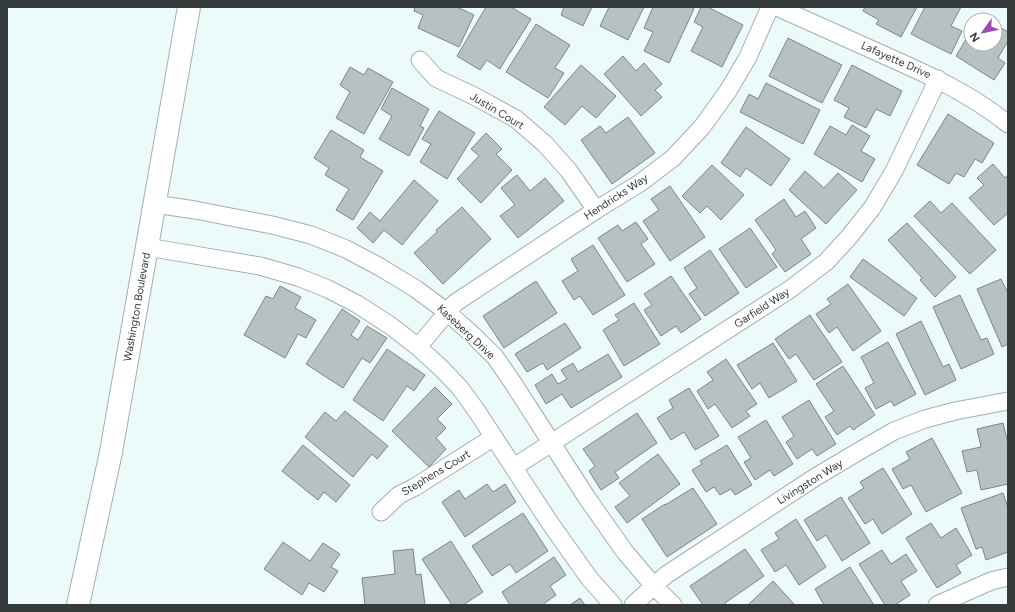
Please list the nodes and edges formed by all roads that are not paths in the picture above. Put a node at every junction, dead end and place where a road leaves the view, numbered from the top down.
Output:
1 (189, 7) edge
2 (770, 7) edge
3 (777, 7) edge
4 (420, 60) dead end
5 (938, 79) junction
6 (1008, 124) edge
7 (155, 204) junction
8 (596, 210) junction
9 (148, 247) junction
10 (447, 312) junction
11 (418, 347) junction
12 (1008, 401) edge
13 (494, 437) junction
14 (552, 443) junction
15 (514, 467) junction
16 (382, 512) dead end
17 (1008, 577) edge
18 (654, 586) junction
19 (78, 605) edge
20 (613, 605) edge
21 (633, 605) edge
22 (673, 605) edge
23 (937, 605) edge

1 - 7 main road, Washington Boulevard
2 - 8 street, Hendricks Way
3 - 5 street, Lafayette Drive
4 - 8 street, Justin Court
5 - 6 street, Lafayette Drive
5 - 14 street, Garfield Way
7 - 9 main road, Washington Boulevard
7 - 10 street, Kaseberg Drive
8 - 10 street, Hendricks Way
9 - 11 street
9 - 19 main road, Washington Boulevard
10 - 11 street, Hendricks Way
10 - 14 street, Kaseberg Drive
11 - 13 street
12 - 18 street, Livingston Way
13 - 15 street
13 - 16 street, Stephens Court
14 - 15 street, Garfield Way
14 - 18 street, Kaseberg Drive
15 - 20 street
17 - 23 street
18 - 21 street, Livingston Way
18 - 22 street, Kaseberg Drive

